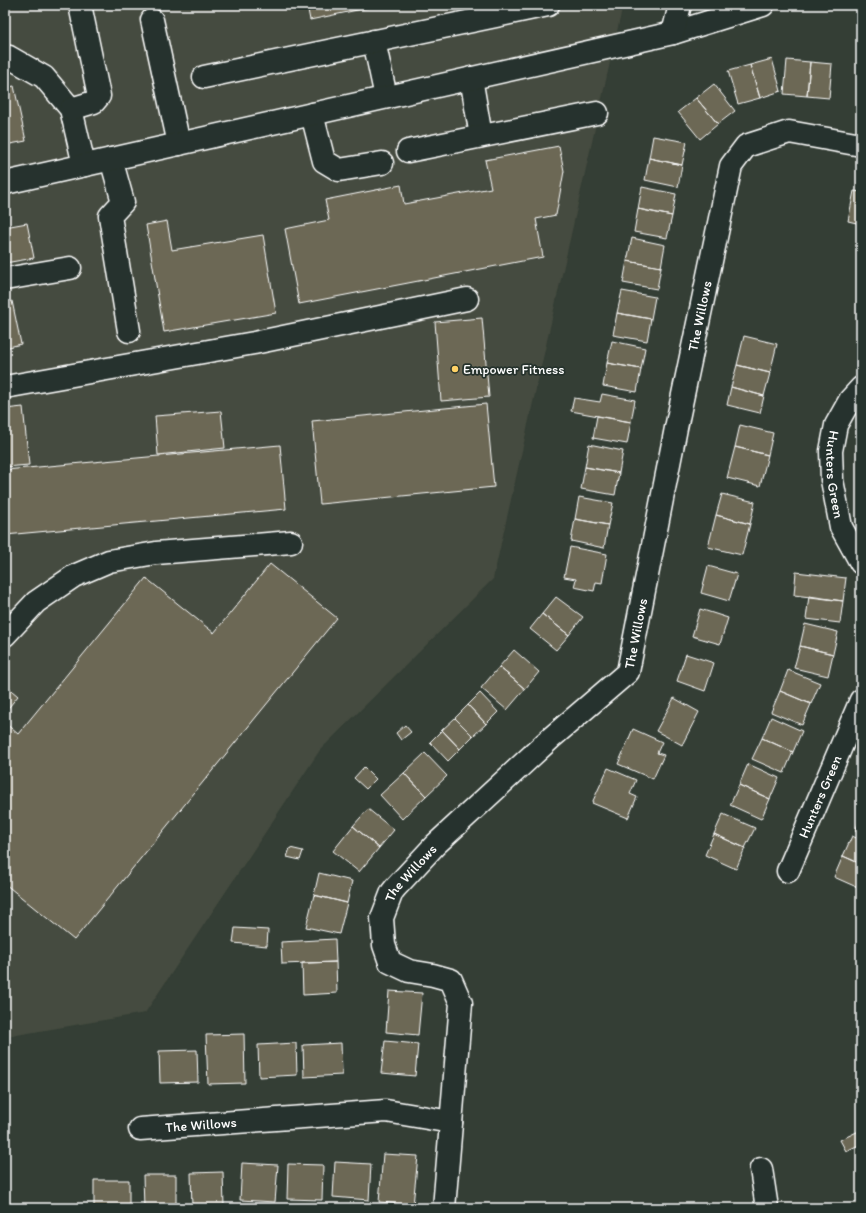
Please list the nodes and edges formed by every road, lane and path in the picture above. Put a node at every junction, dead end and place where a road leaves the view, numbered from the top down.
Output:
1 (80, 5) edge
2 (548, 5) edge
3 (680, 5) edge
4 (763, 5) edge
5 (152, 20) dead end
6 (673, 33) junction
7 (374, 41) junction
8 (5, 56) edge
9 (204, 77) dead end
10 (471, 78) junction
11 (386, 98) junction
12 (72, 109) junction
13 (597, 113) dead end
14 (312, 114) junction
15 (481, 136) junction
16 (179, 144) junction
17 (861, 145) edge
18 (408, 151) dead end
19 (111, 159) junction
20 (382, 163) dead end
21 (84, 165) junction
22 (5, 183) edge
23 (70, 268) dead end
24 (5, 279) edge
25 (467, 299) dead end
26 (129, 331) dead end
27 (5, 387) edge
28 (861, 388) edge
29 (291, 542) dead end
30 (861, 563) edge
31 (5, 635) edge
32 (861, 700) edge
33 (788, 871) dead end
34 (451, 1122) junction
35 (140, 1129) dead end
36 (761, 1169) dead end
37 (444, 1208) edge
38 (767, 1208) edge

1 - 12 street
2 - 7 street
3 - 6 street
4 - 6 street
5 - 16 street
6 - 10 street
7 - 9 street
7 - 11 street
8 - 12 street
10 - 11 street
10 - 15 street
11 - 14 street
12 - 21 street
13 - 15 street
14 - 16 street
14 - 20 street
15 - 18 street
16 - 19 street
17 - 34 street, The Willows
19 - 21 street
19 - 26 street
21 - 22 street
23 - 24 street
25 - 27 street
28 - 30 street, Hunters Green
29 - 31 street
32 - 33 street, Hunters Green
34 - 35 street, The Willows
34 - 37 street, The Willows
36 - 38 street

